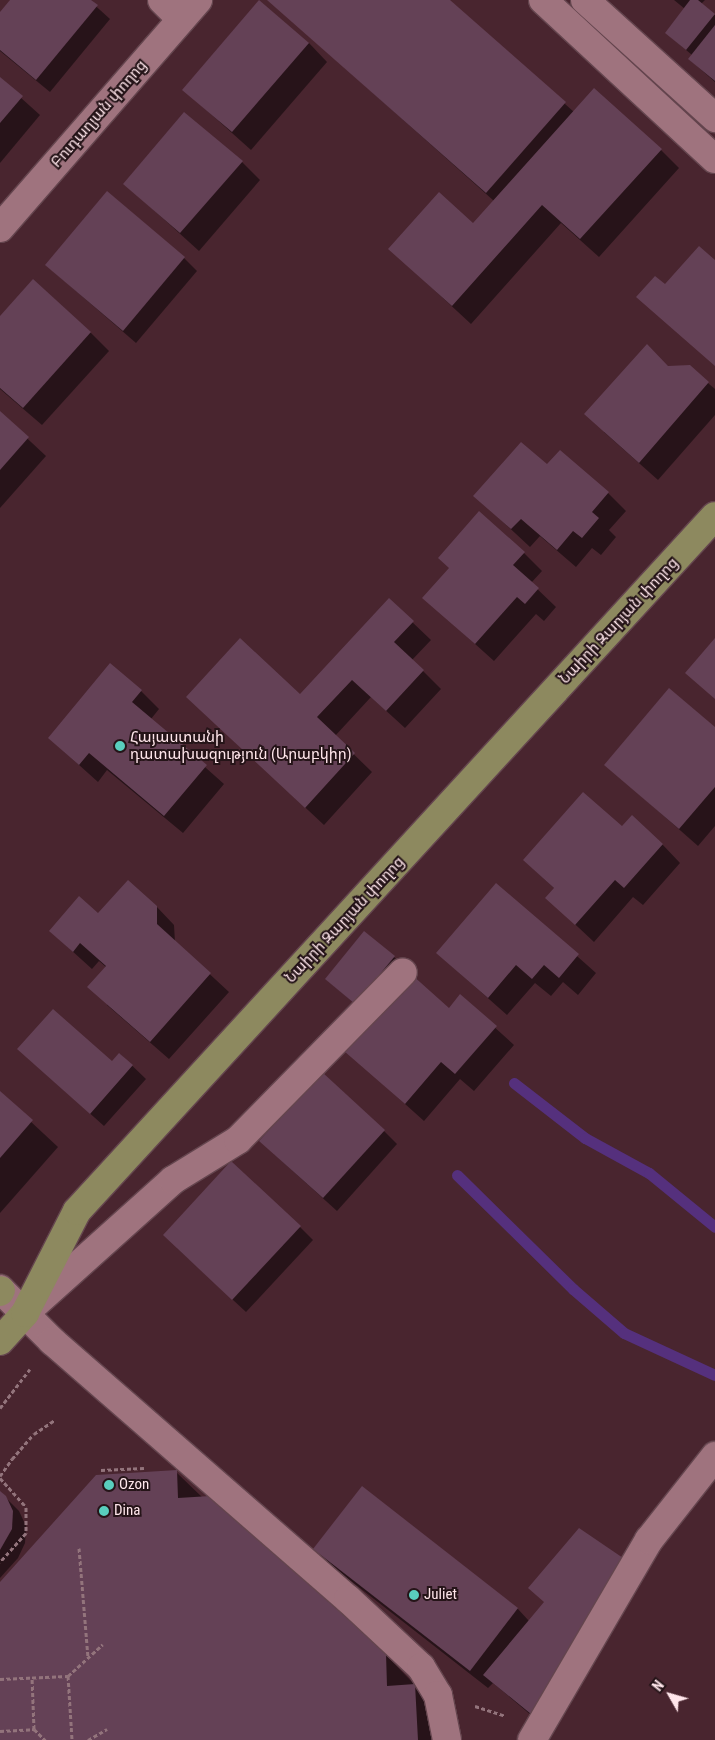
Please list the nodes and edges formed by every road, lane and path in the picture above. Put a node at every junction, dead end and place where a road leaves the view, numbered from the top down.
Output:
1 (162, 0) edge
2 (543, 0) edge
3 (585, 0) edge
4 (189, 10) edge
5 (715, 118) edge
6 (715, 159) edge
7 (0, 228) edge
8 (715, 516) edge
9 (403, 972) dead end
10 (0, 1290) edge
11 (25, 1313) junction
12 (52, 1340) junction
13 (0, 1341) edge
14 (0, 1408) edge
15 (55, 1420) dead end
16 (715, 1456) edge
17 (148, 1468) dead end
18 (101, 1470) dead end
19 (0, 1477) edge
20 (79, 1548) dead end
21 (0, 1562) edge
22 (103, 1644) dead end
23 (88, 1657) junction
24 (68, 1676) junction
25 (32, 1678) junction
26 (0, 1679) edge
27 (107, 1728) dead end
28 (34, 1729) junction
29 (0, 1731) edge
30 (45, 1740) edge
31 (72, 1740) edge
32 (88, 1740) edge
33 (447, 1740) edge
34 (532, 1740) edge

1 - 4 street
2 - 6 street
3 - 5 street
4 - 7 street, Բուդաղյան փողոց
8 - 11 main road, Նաիրի Զարյան փողոց
9 - 11 street
10 - 11 street
11 - 12 street
11 - 13 main road, Նաիրի Զարյան փողոց
12 - 14 path
12 - 33 street
15 - 19 path
16 - 34 street
17 - 18 path
19 - 21 path
20 - 23 path
22 - 23 path
23 - 24 path
24 - 25 path
24 - 31 path
25 - 26 path
25 - 28 path
27 - 32 path
28 - 29 path
28 - 30 path

